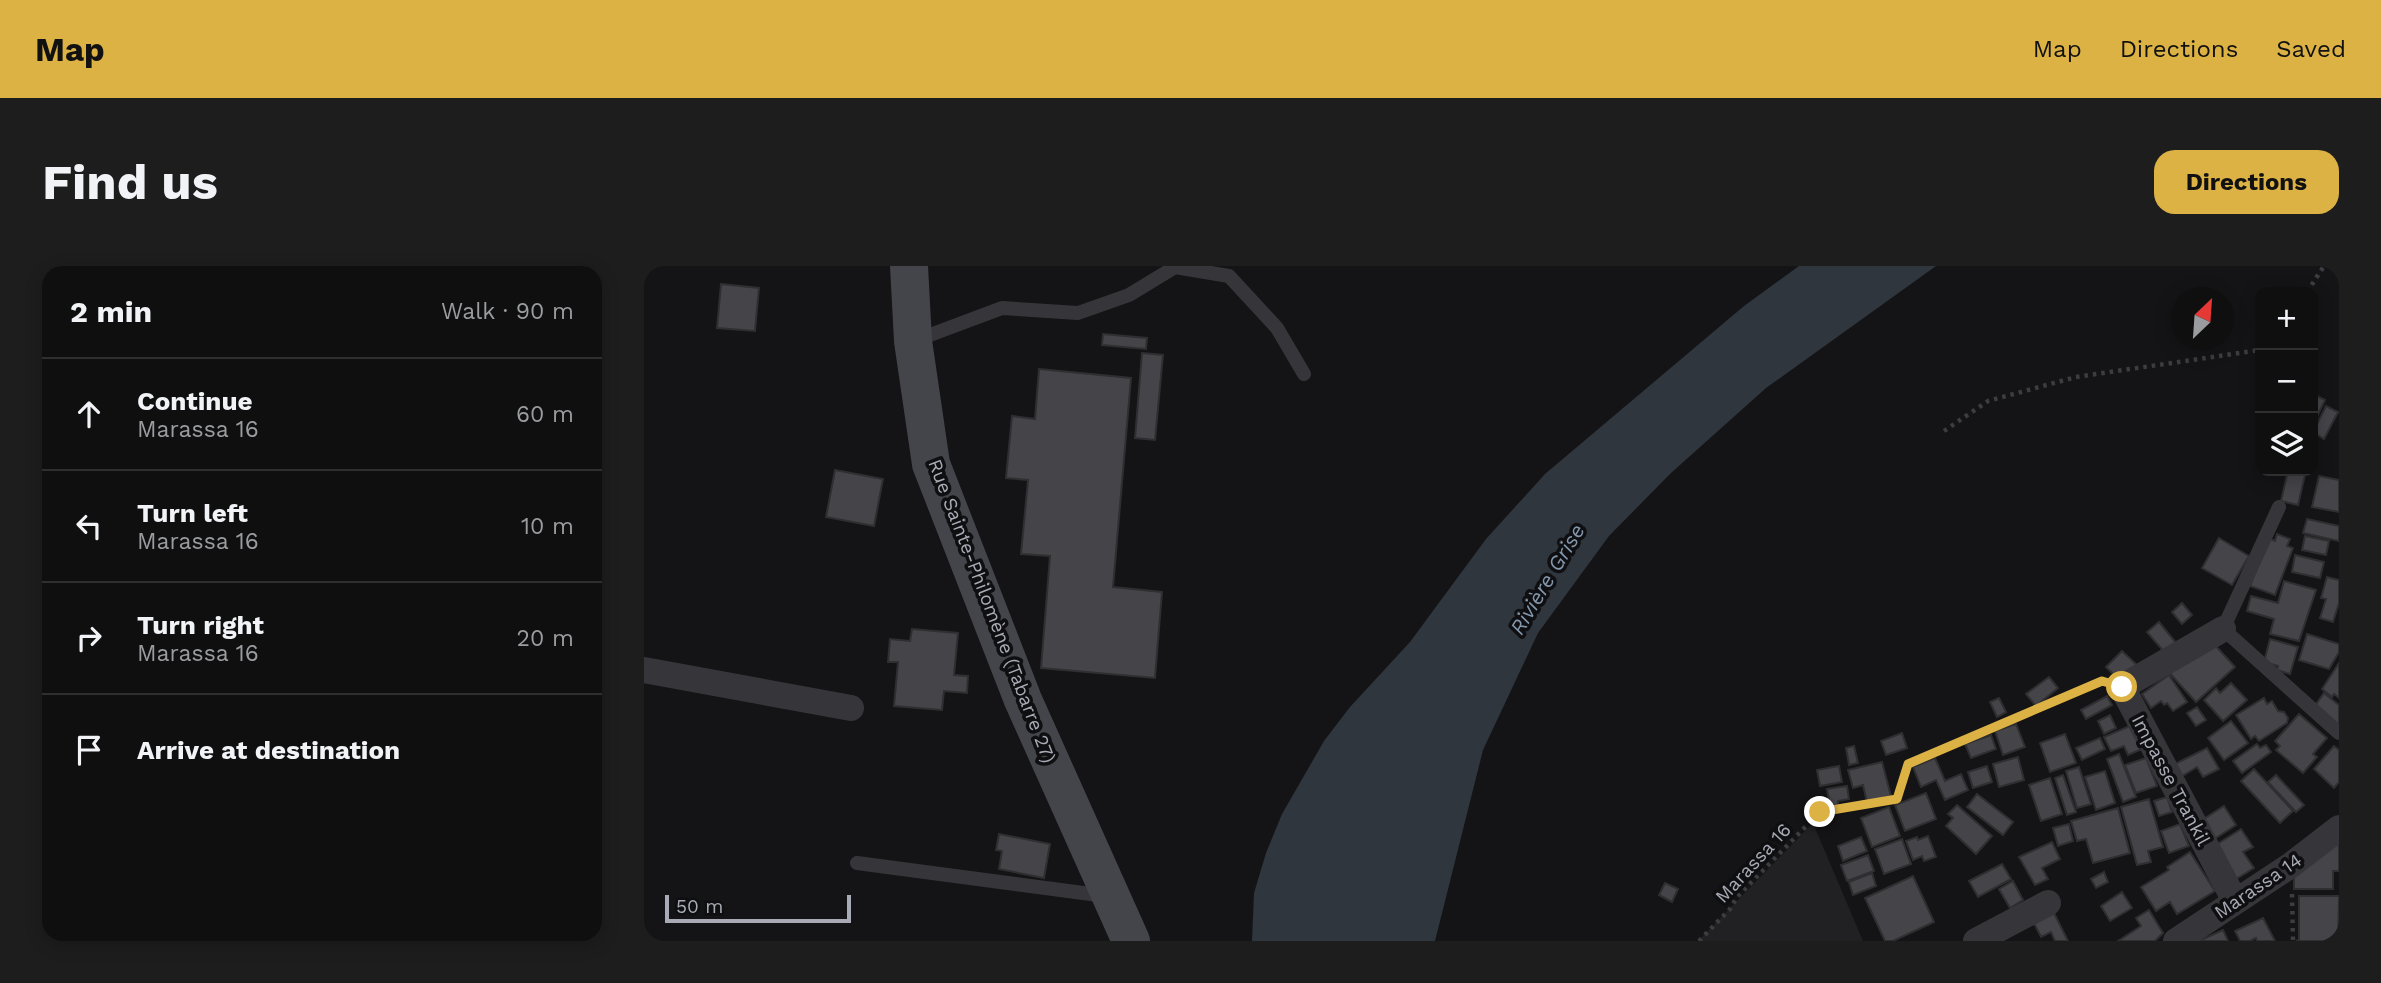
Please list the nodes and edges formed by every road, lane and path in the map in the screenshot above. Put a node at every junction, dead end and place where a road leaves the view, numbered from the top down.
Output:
1 (909, 266) edge
2 (2324, 266) edge
3 (2310, 287) edge
4 (913, 341) junction
5 (2255, 351) edge
6 (1304, 374) dead end
7 (1944, 431) dead end
8 (2279, 507) dead end
9 (2223, 629) junction
10 (644, 670) edge
11 (2122, 687) junction
12 (851, 708) dead end
13 (2339, 733) edge
14 (2339, 828) edge
15 (857, 863) dead end
16 (2291, 865) junction
17 (1111, 896) junction
18 (2235, 901) junction
19 (2048, 903) dead end
20 (1131, 941) edge
21 (1699, 941) edge
22 (1976, 941) edge
23 (2176, 941) edge
24 (2293, 941) edge

1 - 4 street, Rue Sainte-Philomène (Tabarre 27)
2 - 3 path
4 - 6 lane
4 - 17 street, Rue Sainte-Philomène (Tabarre 27)
5 - 7 path
8 - 9 lane
9 - 11 street
9 - 13 lane
10 - 12 street
11 - 18 street, Impasse Trankil
11 - 21 path, Marassa 16
14 - 16 street, Marassa 14
15 - 17 lane
16 - 18 street, Marassa 14
16 - 24 path
17 - 20 street, Rue Sainte-Philomène (Tabarre 27)
18 - 23 street, Marassa 14
19 - 22 street

